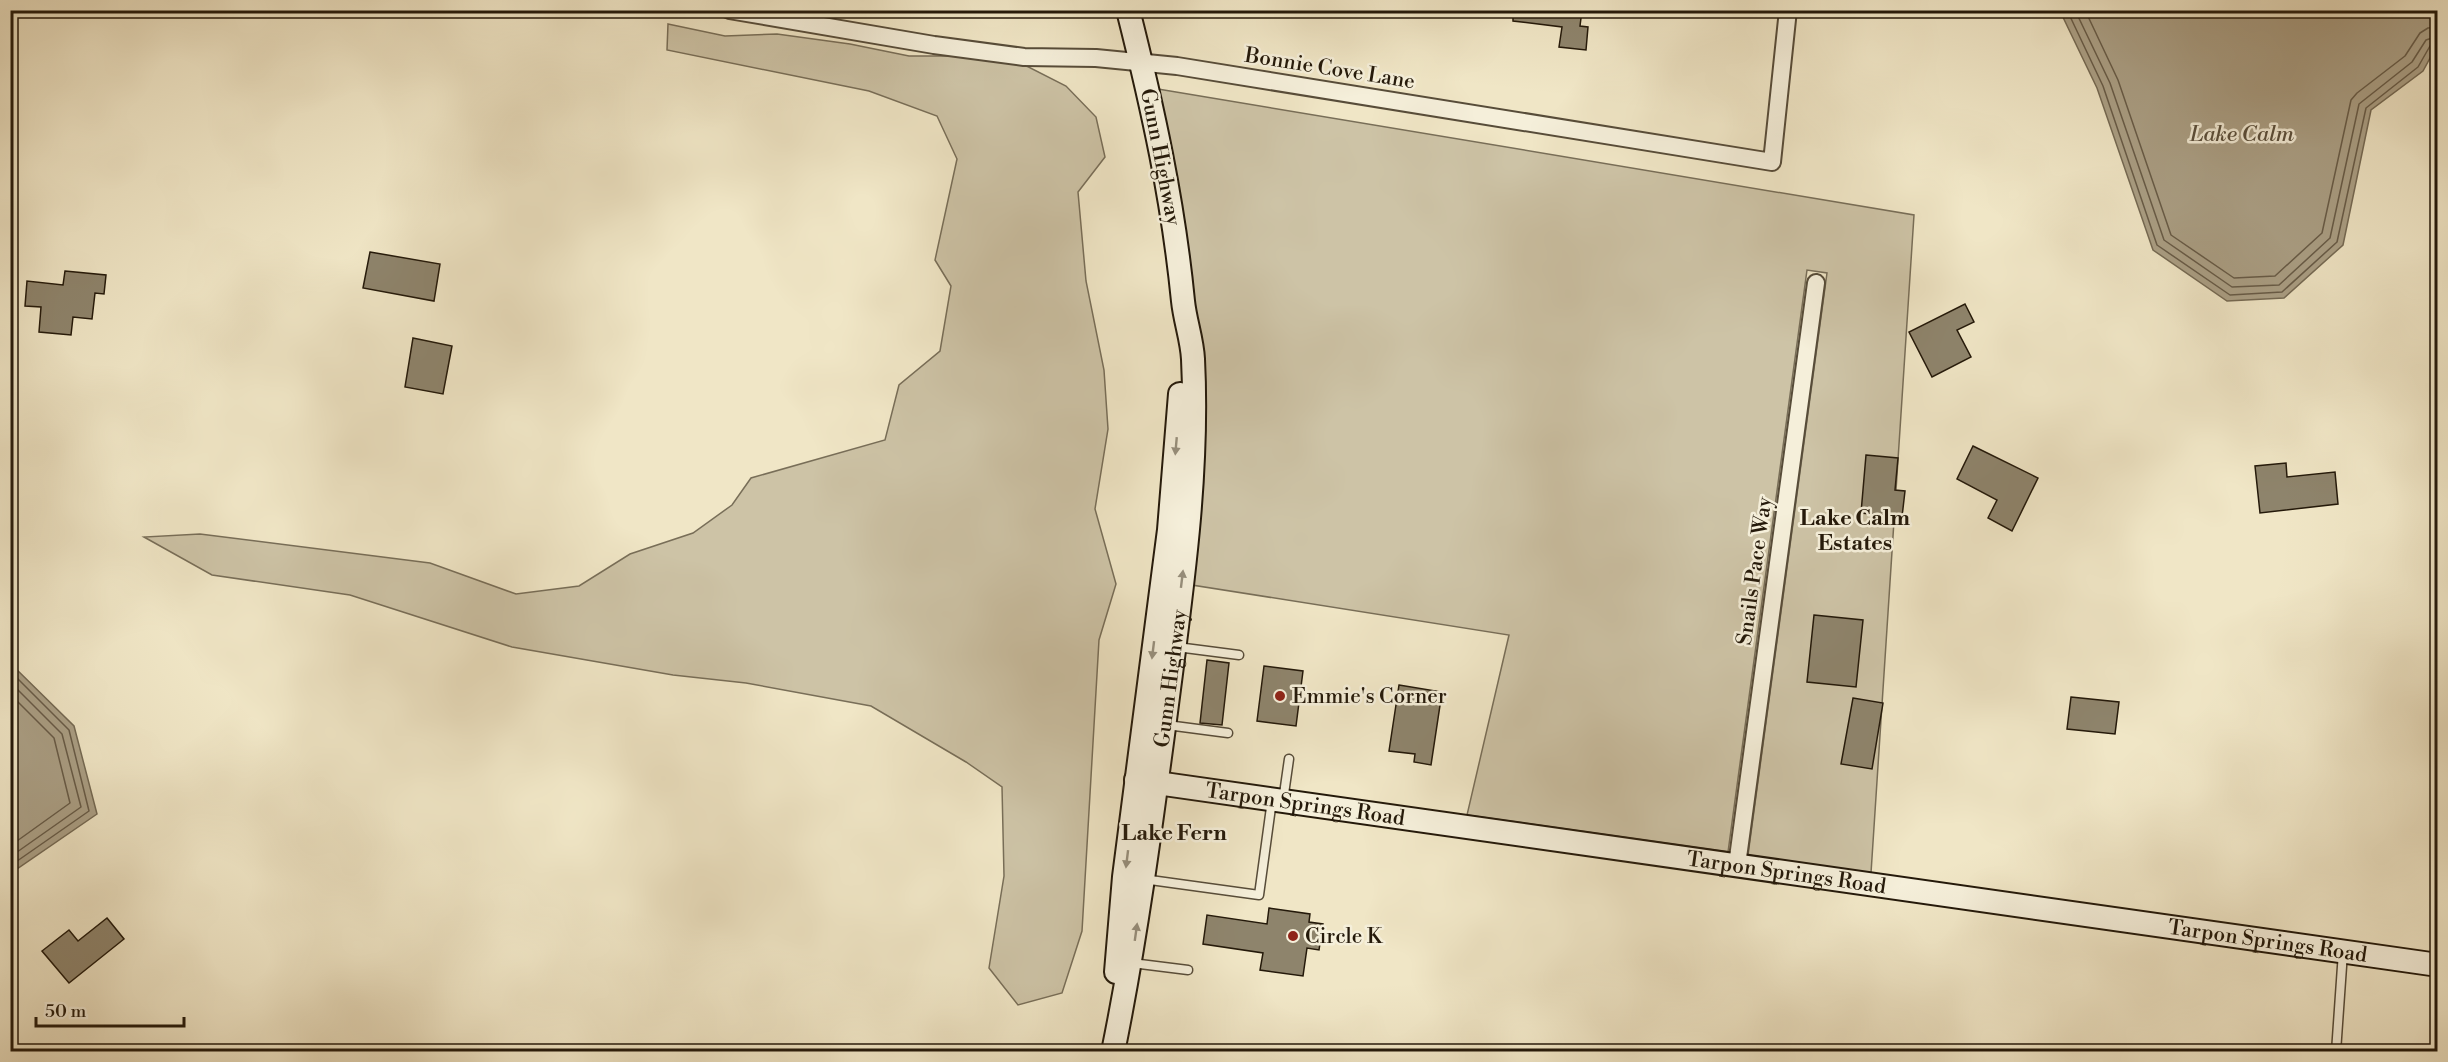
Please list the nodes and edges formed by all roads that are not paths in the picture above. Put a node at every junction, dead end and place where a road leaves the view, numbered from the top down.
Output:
1 (729, 10) edge
2 (1128, 10) edge
3 (1788, 10) edge
4 (1141, 62) junction
5 (1816, 283) dead end
6 (1183, 304) junction
7 (1174, 647) junction
8 (1239, 655) dead end
9 (1164, 724) junction
10 (1228, 733) dead end
11 (1289, 759) dead end
12 (1146, 782) junction
13 (1277, 800) junction
14 (1737, 866) junction
15 (1143, 879) junction
16 (2343, 952) junction
17 (1131, 963) junction
18 (2438, 965) edge
19 (1188, 970) dead end
20 (1113, 1052) edge
21 (2336, 1052) edge

1 - 4 street, Bonnie Cove Lane
2 - 4 main road, Gunn Highway
3 - 4 street, Bonnie Cove Lane
4 - 6 main road, Gunn Highway
5 - 14 street, Snails Pace Way
7 -> 6 main road, Gunn Highway
6 -> 12 main road, Gunn Highway
7 - 8 lane
7 - 9 main road, Gunn Highway
9 - 10 lane
9 - 12 main road, Gunn Highway
11 - 13 lane
12 - 13 main road, Tarpon Springs Road
12 - 15 main road, Gunn Highway
12 -> 20 main road, Gunn Highway
13 - 14 main road, Tarpon Springs Road
13 - 15 lane
14 - 16 main road, Tarpon Springs Road
17 -> 15 main road, Gunn Highway
16 - 18 main road, Tarpon Springs Road
16 - 21 lane
17 - 19 lane
17 - 20 main road, Gunn Highway

